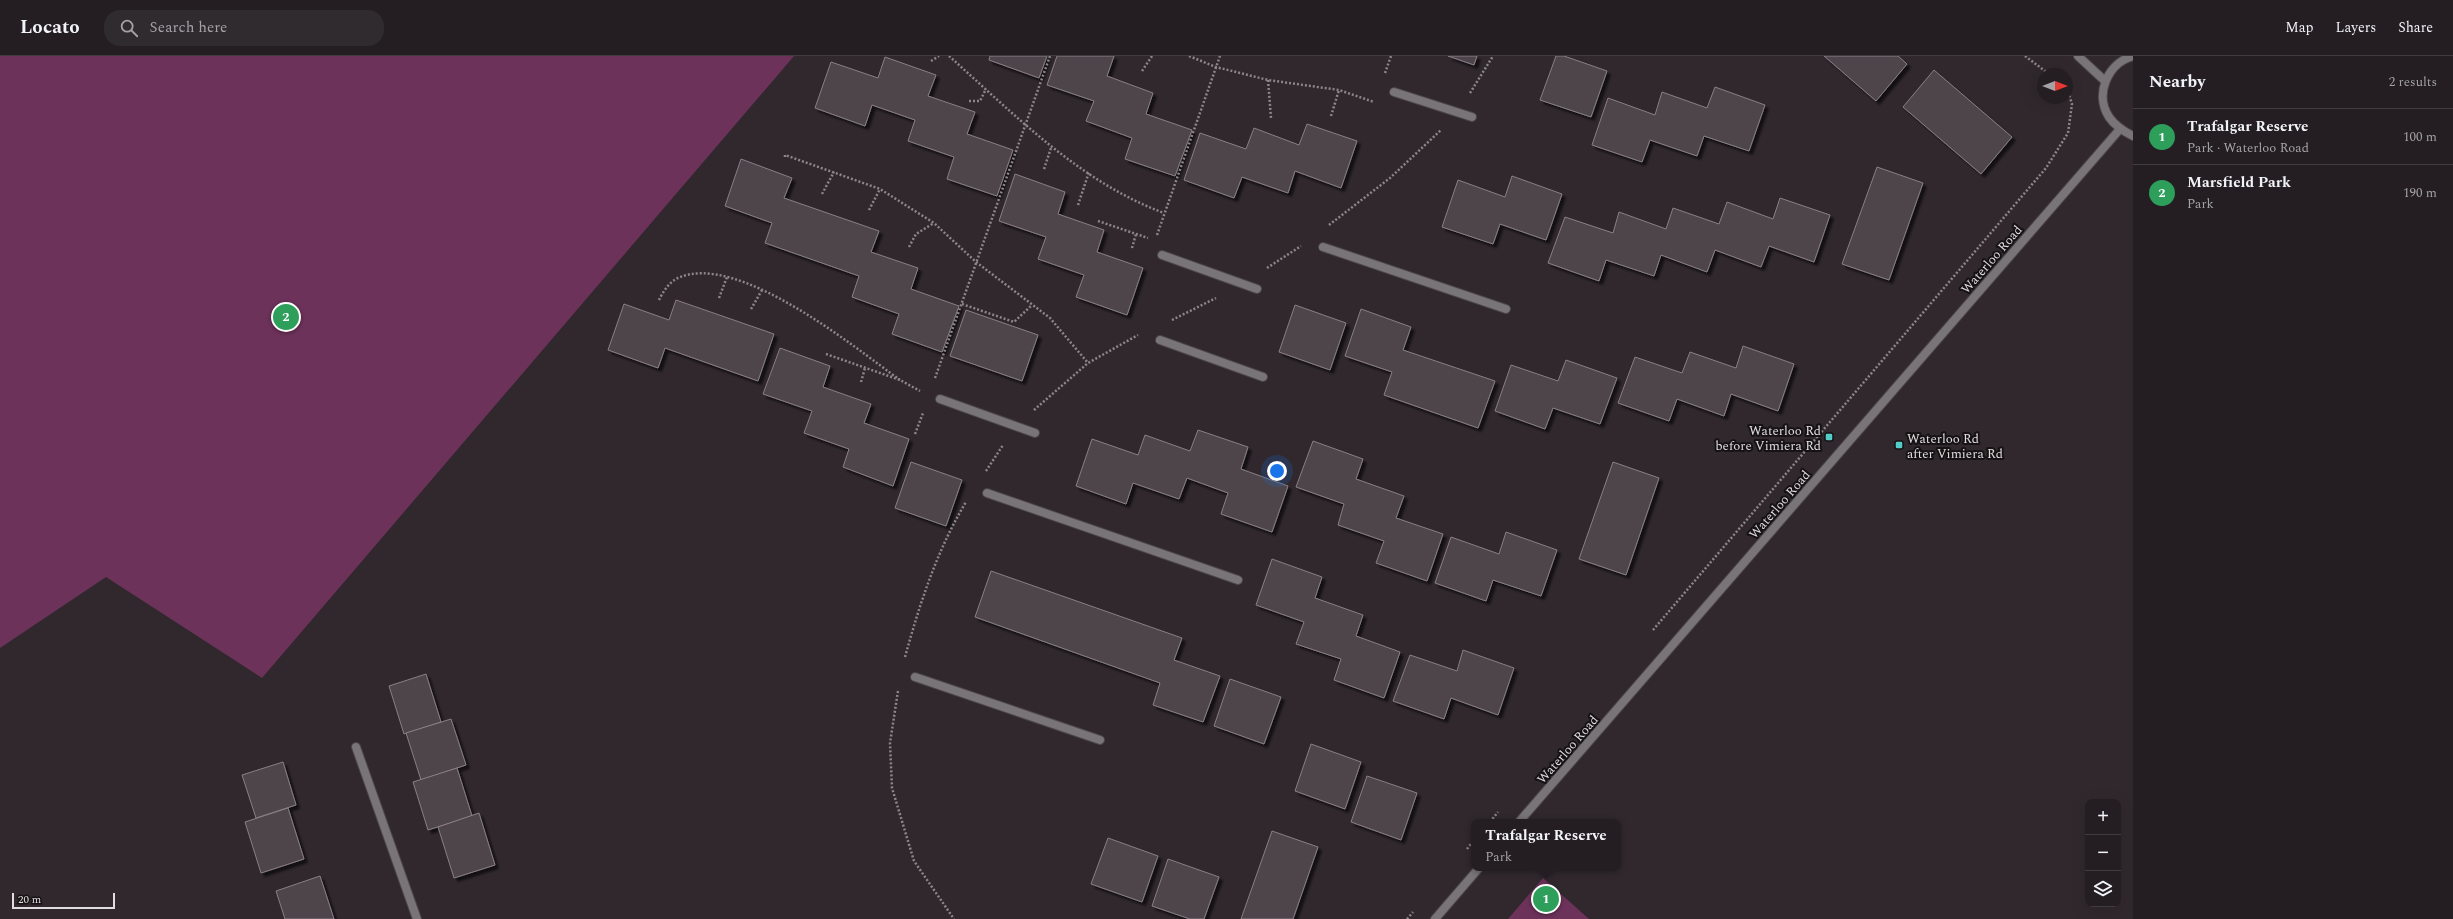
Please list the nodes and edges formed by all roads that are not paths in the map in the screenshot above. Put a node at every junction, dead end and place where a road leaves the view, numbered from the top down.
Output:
1 (2078, 56) edge
2 (2127, 57) edge
3 (2105, 81) junction
4 (1394, 92) road end
5 (1472, 116) dead end
6 (2120, 129) junction
7 (2133, 136) edge
8 (1323, 247) dead end
9 (1162, 255) dead end
10 (1257, 289) dead end
11 (1506, 309) dead end
12 (1160, 340) dead end
13 (1263, 377) dead end
14 (940, 399) dead end
15 (1035, 432) dead end
16 (987, 493) dead end
17 (1238, 580) dead end
18 (915, 677) dead end
19 (1100, 740) dead end
20 (356, 747) dead end
21 (1522, 819) edge
22 (1476, 871) edge
23 (417, 919) edge
24 (1435, 919) edge

1 - 3 street
2 - 3 street
3 - 6 street
4 - 5 street
6 - 7 street
6 - 21 street, Waterloo Road
8 - 11 street
9 - 10 street
12 - 13 street
14 - 15 street
16 - 17 street
18 - 19 street
20 - 23 street
22 - 24 street

